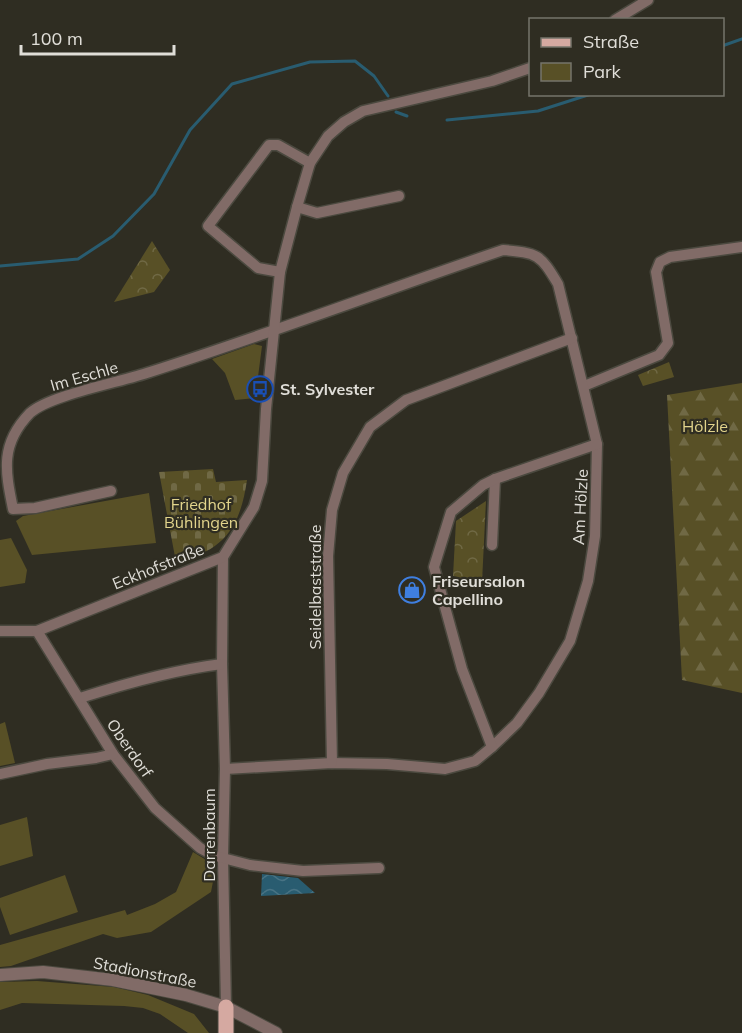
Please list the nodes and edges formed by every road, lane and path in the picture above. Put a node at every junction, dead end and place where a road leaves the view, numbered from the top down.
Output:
1 (648, 0) edge
2 (618, 18) edge
3 (529, 69) edge
4 (310, 164) junction
5 (399, 196) dead end
6 (297, 207) junction
7 (742, 247) edge
8 (280, 272) junction
9 (274, 332) junction
10 (572, 338) junction
11 (584, 386) junction
12 (597, 444) junction
13 (495, 479) junction
14 (111, 491) dead end
15 (492, 545) dead end
16 (223, 556) junction
17 (0, 631) edge
18 (37, 631) junction
19 (222, 664) junction
20 (80, 698) junction
21 (492, 747) junction
22 (113, 754) junction
23 (332, 763) junction
24 (225, 769) junction
25 (0, 774) edge
26 (223, 857) junction
27 (379, 868) dead end
28 (0, 975) edge
29 (226, 1007) junction
30 (226, 1033) edge
31 (276, 1033) edge

1 - 2 street
3 - 4 street, Eckhofstraße
4 - 6 street, Eckhofstraße
4 - 8 street
5 - 6 street
6 - 8 street, Eckhofstraße
7 - 11 street
8 - 9 street, Eckhofstraße
9 - 10 street, Am Hölzle
9 - 14 street, Im Eschle
9 - 16 street, Eckhofstraße
10 - 11 street, Am Hölzle
10 - 23 street, Seidelbaststraße
11 - 12 street, Am Hölzle
12 - 13 street
12 - 21 street, Am Hölzle
13 - 15 street
13 - 21 street
16 - 18 street, Eckhofstraße
16 - 19 street, Darrenbaum
17 - 18 street, Eckhofstraße
18 - 20 street, Oberdorf
19 - 20 street
19 - 24 street, Darrenbaum
20 - 22 street, Oberdorf
21 - 23 street, Am Hölzle
22 - 25 street
22 - 26 street, Oberdorf
23 - 24 street, Am Hölzle
24 - 26 street, Darrenbaum
26 - 27 street, Oberdorf
26 - 29 street, Darrenbaum
28 - 29 street, Stadionstraße
29 - 30 main road
29 - 31 street, Stadionstraße

